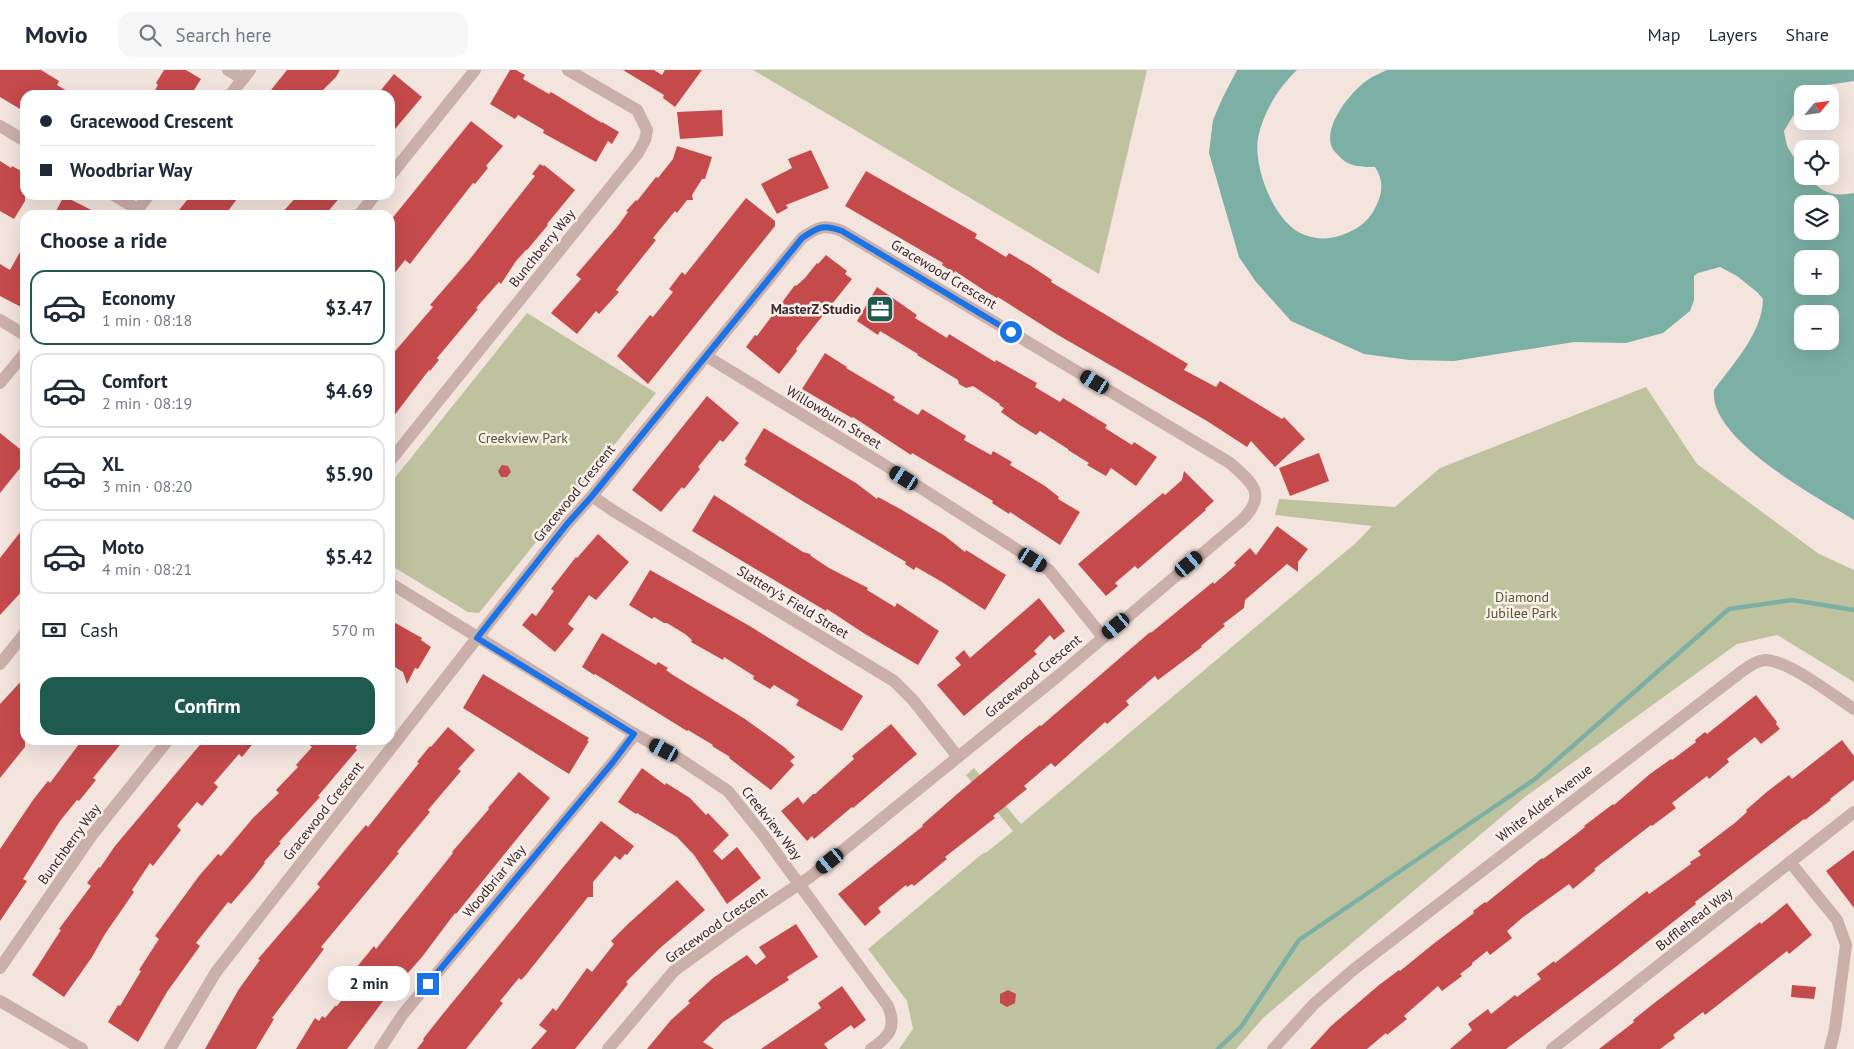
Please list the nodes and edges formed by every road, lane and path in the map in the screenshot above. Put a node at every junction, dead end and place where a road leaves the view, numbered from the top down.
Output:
1 (228, 70) edge
2 (475, 70) edge
3 (568, 70) edge
4 (246, 75) edge
5 (234, 90) edge
6 (0, 126) edge
7 (20, 138) edge
8 (395, 170) edge
9 (120, 200) edge
10 (145, 200) edge
11 (371, 200) edge
12 (133, 210) edge
13 (137, 210) edge
14 (363, 210) edge
15 (0, 320) edge
16 (20, 332) edge
17 (706, 356) junction
18 (20, 359) edge
19 (0, 383) edge
20 (395, 455) edge
21 (592, 496) junction
22 (395, 586) edge
23 (1103, 637) junction
24 (477, 638) junction
25 (20, 639) edge
26 (0, 664) edge
27 (1854, 708) edge
28 (634, 734) junction
29 (395, 743) edge
30 (164, 745) edge
31 (393, 745) edge
32 (958, 757) junction
33 (1854, 812) edge
34 (1790, 862) junction
35 (800, 885) junction
36 (0, 968) edge
37 (0, 1001) edge
38 (82, 1049) edge
39 (170, 1049) edge
40 (380, 1049) edge
41 (608, 1049) edge
42 (870, 1049) edge
43 (1274, 1049) edge
44 (1552, 1049) edge
45 (1830, 1049) edge

1 - 4 street
2 - 8 street
3 - 20 street, Bunchberry Way
4 - 5 street
6 - 7 street
9 - 12 street
10 - 13 street
11 - 14 street
15 - 16 street
17 - 21 street, Gracewood Crescent
17 - 23 street, Willowburn Street
17 - 23 street, Gracewood Crescent
18 - 19 street
21 - 24 street, Gracewood Crescent
21 - 32 street, Slattery's Field Street
22 - 24 street, Creekview Way
23 - 32 street, Gracewood Crescent
24 - 28 street, Creekview Way
24 - 29 street, Gracewood Crescent
25 - 26 street
27 - 43 street, White Alder Avenue
28 - 35 street, Creekview Way
28 - 40 street, Woodbriar Way
30 - 36 street, Bunchberry Way
31 - 39 street, Gracewood Crescent
32 - 35 street, Gracewood Crescent
33 - 34 street, Bufflehead Way
34 - 44 street, Bufflehead Way
34 - 45 street
35 - 41 street, Gracewood Crescent
35 - 42 street, Creekview Way
37 - 38 street

